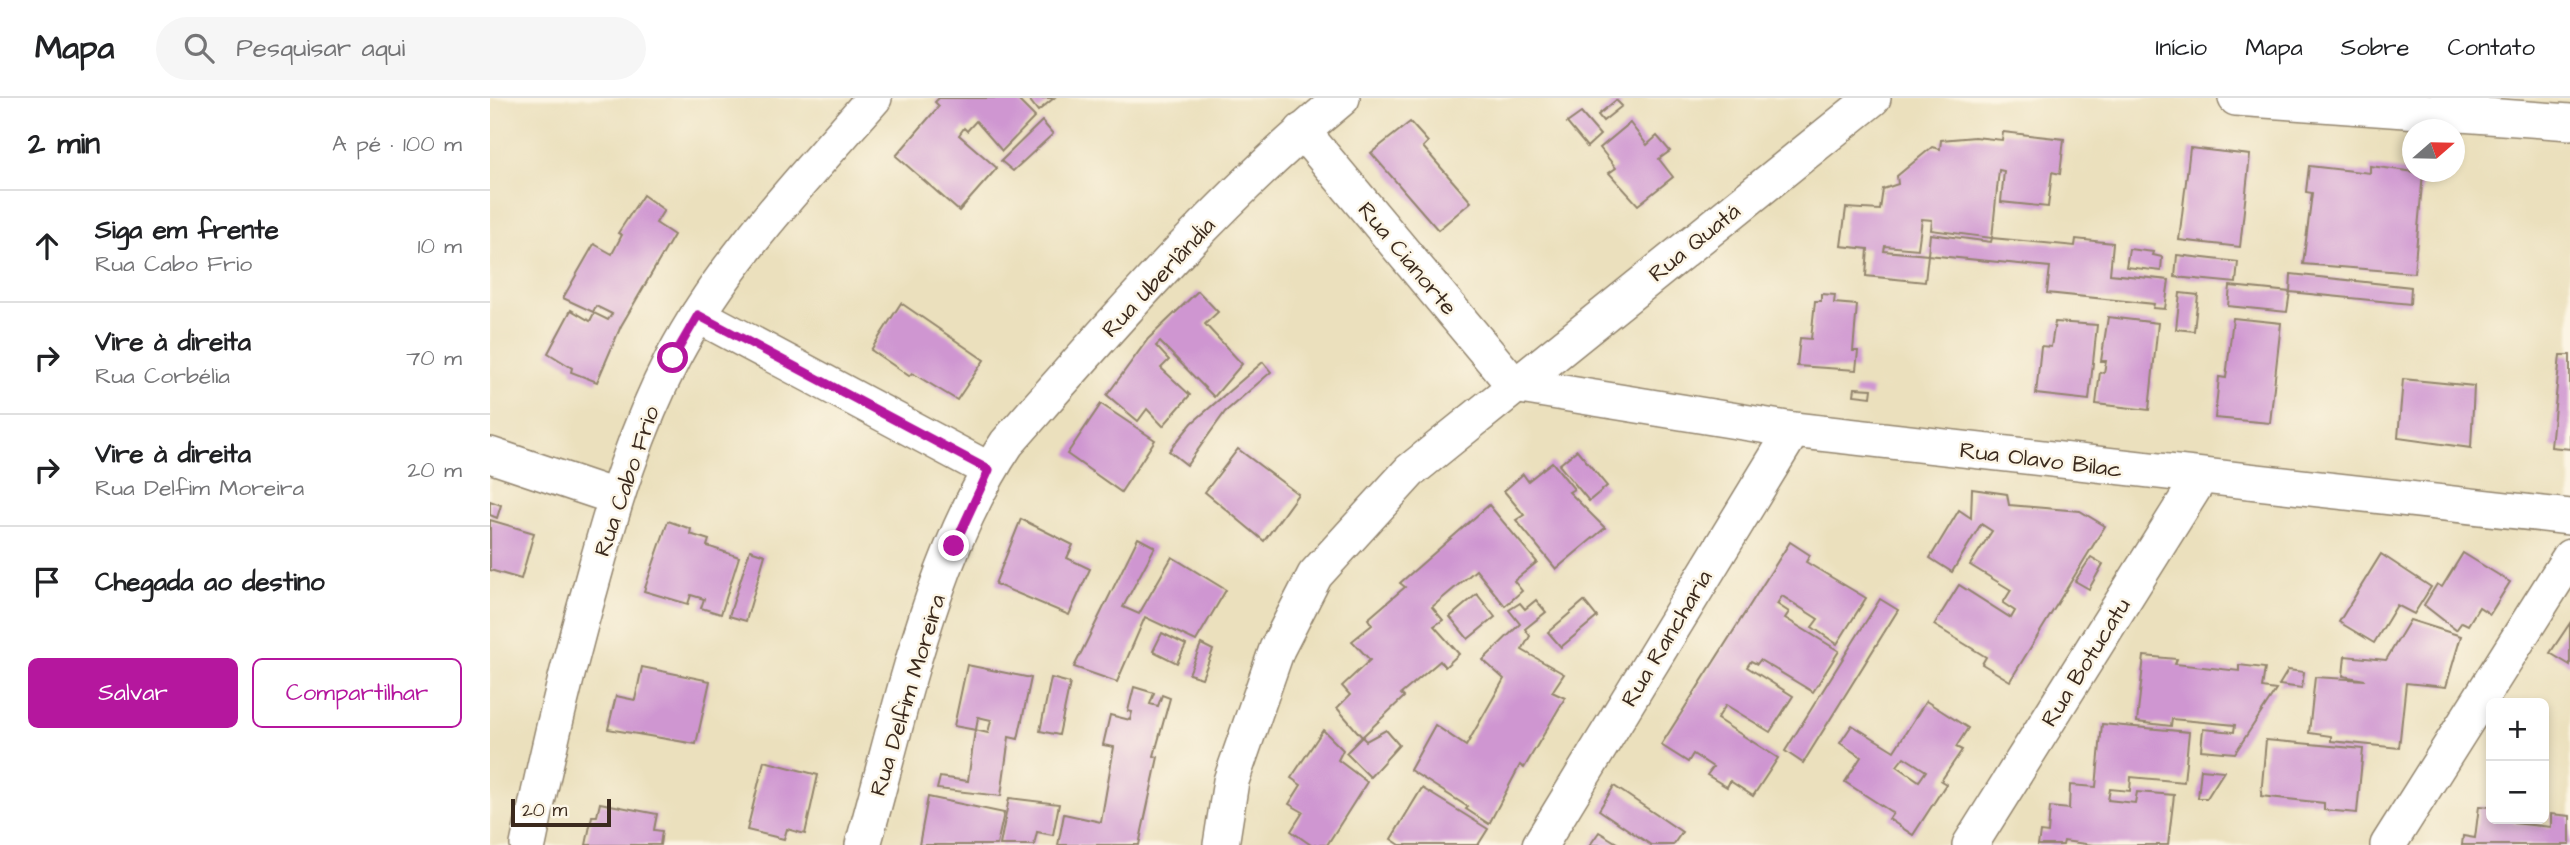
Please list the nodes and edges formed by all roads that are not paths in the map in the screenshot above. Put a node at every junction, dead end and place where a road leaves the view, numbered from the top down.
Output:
1 (874, 98) edge
2 (1342, 98) edge
3 (1873, 98) edge
4 (2236, 98) edge
5 (2570, 122) edge
6 (1302, 131) junction
7 (698, 315) junction
8 (1514, 386) junction
9 (1793, 430) junction
10 (490, 455) edge
11 (989, 470) junction
12 (2200, 478) junction
13 (615, 498) junction
14 (2570, 517) edge
15 (2570, 557) edge
16 (528, 845) edge
17 (863, 845) edge
18 (1221, 845) edge
19 (1540, 845) edge
20 (1970, 845) edge
21 (2388, 845) edge

1 - 7 street, Rua Cabo Frio
2 - 6 street, Rua Uberlândia
3 - 8 street, Rua Quatá
4 - 5 street
6 - 8 street, Rua Cianorte
6 - 11 street, Rua Uberlândia
7 - 11 street
7 - 13 street, Rua Cabo Frio
8 - 9 street, Rua Olavo Bilac
8 - 18 street, Rua Quatá
9 - 12 street, Rua Olavo Bilac
9 - 19 street, Rua Rancharia
10 - 13 street
11 - 17 street, Rua Delfim Moreira
12 - 14 street, Rua Olavo Bilac
12 - 20 street, Rua Botucatu
13 - 16 street, Rua Cabo Frio
15 - 21 street

